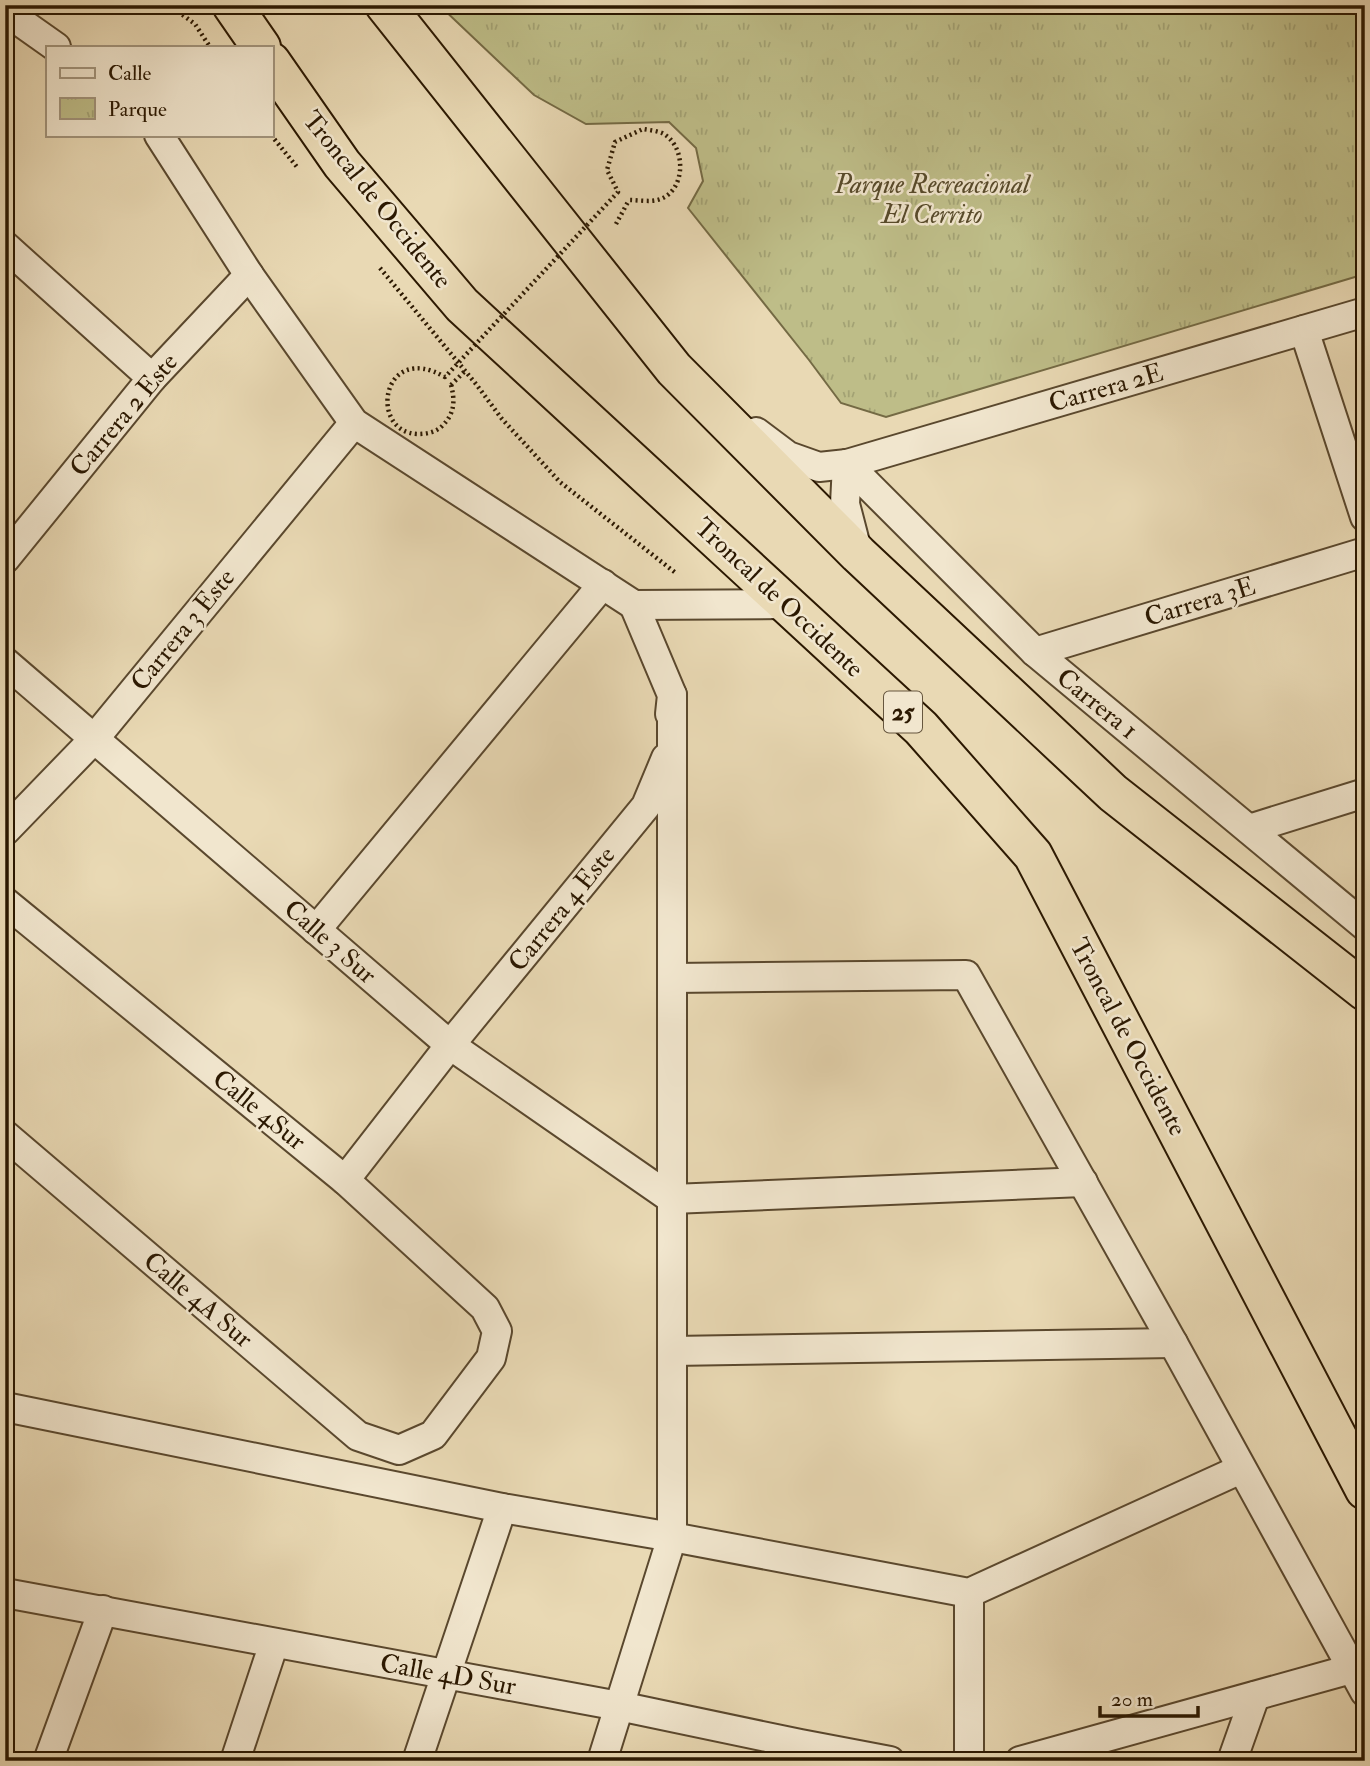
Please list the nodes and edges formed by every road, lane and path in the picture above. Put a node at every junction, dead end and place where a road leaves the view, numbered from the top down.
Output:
1 (170, 5) edge
2 (232, 5) edge
3 (385, 5) edge
4 (5, 11) edge
5 (55, 46) edge
6 (209, 46) edge
7 (260, 46) edge
8 (273, 65) edge
9 (160, 136) edge
10 (272, 136) edge
11 (306, 177) dead end
12 (616, 224) dead end
13 (5, 247) edge
14 (375, 262) dead end
15 (249, 275) junction
16 (1365, 312) edge
17 (1304, 330) junction
18 (674, 369) junction
19 (465, 371) junction
20 (152, 378) junction
21 (354, 423) junction
22 (847, 464) junction
23 (1365, 517) edge
24 (1365, 552) edge
25 (858, 554) junction
26 (5, 559) edge
27 (603, 584) junction
28 (634, 604) junction
29 (713, 604) junction
30 (785, 604) junction
31 (1035, 652) junction
32 (5, 662) edge
33 (672, 695) junction
34 (94, 739) junction
35 (1365, 793) edge
36 (1249, 829) junction
37 (5, 831) edge
38 (5, 902) edge
39 (1365, 926) edge
40 (316, 930) junction
41 (672, 978) junction
42 (1365, 991) edge
43 (450, 1045) junction
44 (5, 1135) edge
45 (345, 1180) junction
46 (1083, 1182) junction
47 (672, 1199) junction
48 (497, 1332) joint
49 (1173, 1343) junction
50 (673, 1351) junction
51 (5, 1407) edge
52 (1241, 1469) junction
53 (1365, 1490) edge
54 (502, 1508) junction
55 (673, 1537) junction
56 (5, 1593) edge
57 (969, 1593) junction
58 (103, 1610) junction
59 (274, 1643) junction
60 (446, 1675) junction
61 (1358, 1681) edge
62 (1255, 1696) junction
63 (619, 1706) junction
64 (798, 1753) edge
65 (48, 1761) edge
66 (235, 1761) edge
67 (416, 1761) edge
68 (602, 1761) edge
69 (890, 1761) edge
70 (969, 1761) edge
71 (1020, 1761) edge
72 (1232, 1761) edge

1 - 6 path
2 - 7 highway
3 - 18 highway
4 - 5 street
8 - 30 highway, Troncal de Occidente / 25
9 - 15 street
10 - 11 path
12 - 19 path, bridge
13 - 20 street
14 - 19 path
15 - 20 street, Carrera 2 Este
15 - 21 street
16 - 17 street, Carrera 2E
17 - 22 street, Carrera 2E
17 - 23 street
18 - 22 street, Carrera 2E
18 - 25 highway
19 - 29 path
20 - 26 street, Carrera 2 Este
21 - 27 street
21 - 34 street, Carrera 3 Este
22 - 25 street
22 - 31 street, Carrera 1
24 - 31 street, Carrera 3E
25 - 42 highway
27 - 28 street
27 - 40 street
28 - 29 street
28 - 33 street, Carrera 4 Este
29 - 30 street
30 - 53 highway, Troncal de Occidente / 25
31 - 36 street, Carrera 1
32 - 34 street, Calle 3 Sur
33 - 41 street
33 - 43 street, Carrera 4 Este
34 - 37 street, Carrera 3 Este
34 - 40 street, Calle 3 Sur
35 - 36 street
36 - 39 street, Carrera 1
38 - 45 street, Calle 4Sur
40 - 43 street, Calle 3 Sur
41 - 46 street
41 - 47 street
43 - 45 street, Carrera 4 Este
43 - 47 street, Calle 3 Sur
44 - 48 street, Calle 4A Sur
45 - 48 street, Calle 4Sur
46 - 47 street
46 - 49 street
47 - 50 street
49 - 50 street
49 - 52 street
50 - 55 street
51 - 54 street
52 - 57 street
52 - 61 street
54 - 55 street
54 - 60 street
55 - 57 street
55 - 63 street
56 - 58 street, Calle 4D Sur
57 - 70 street
58 - 59 street, Calle 4D Sur
58 - 65 street
59 - 60 street, Calle 4D Sur
59 - 66 street
60 - 63 street, Calle 4D Sur
60 - 67 street
61 - 62 street
62 - 71 street
62 - 72 street
63 - 64 street, Calle 4D Sur
63 - 68 street
64 - 69 street, Calle 4D Sur

